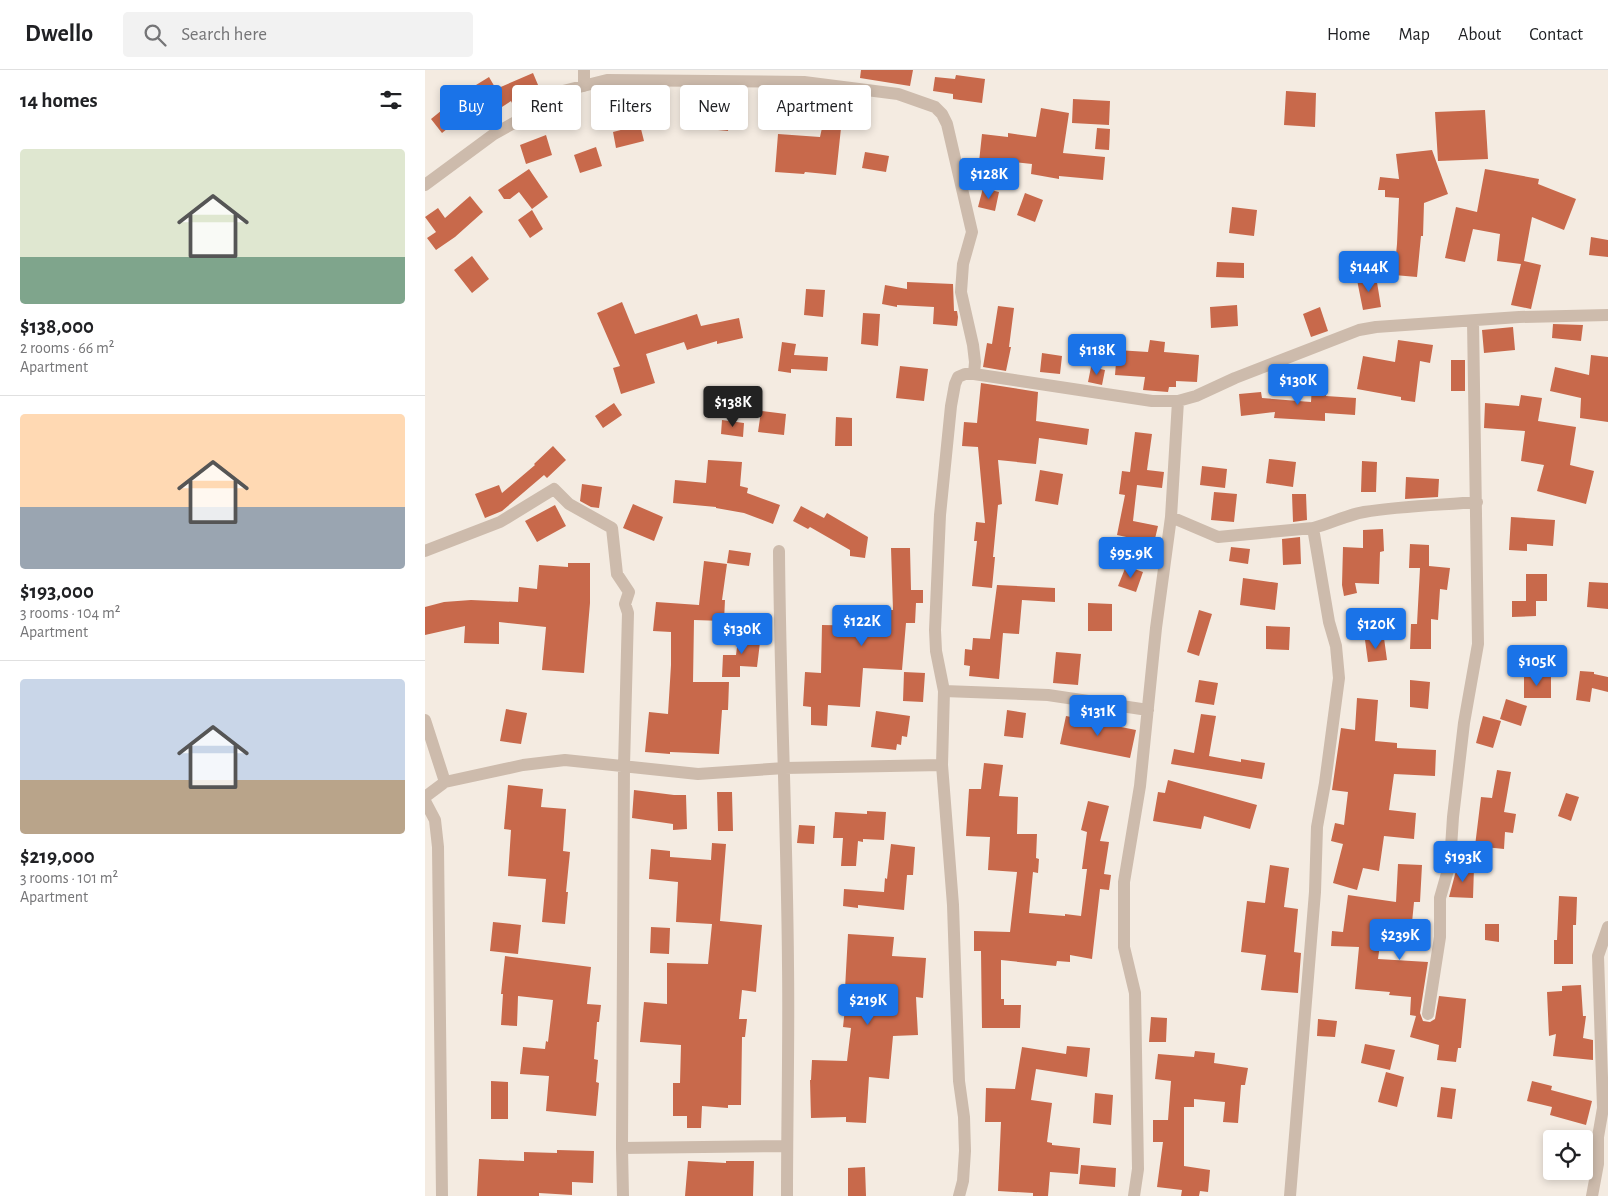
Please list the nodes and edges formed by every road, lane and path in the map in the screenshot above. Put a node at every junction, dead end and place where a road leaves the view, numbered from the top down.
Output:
1 (584, 70) edge
2 (584, 86) junction
3 (425, 185) edge
4 (1608, 315) edge
5 (1473, 321) junction
6 (974, 374) junction
7 (1178, 401) junction
8 (1477, 502) junction
9 (1171, 517) junction
10 (1313, 528) junction
11 (425, 551) edge
12 (779, 551) dead end
13 (943, 691) junction
14 (1148, 710) junction
15 (425, 720) edge
16 (942, 765) junction
17 (624, 766) junction
18 (785, 768) junction
19 (445, 782) junction
20 (425, 799) edge
21 (1608, 927) edge
22 (1428, 1014) dead end
23 (787, 1146) junction
24 (622, 1148) junction
25 (443, 1196) edge
26 (623, 1196) edge
27 (787, 1196) edge
28 (959, 1196) edge
29 (1134, 1196) edge
30 (1290, 1196) edge
31 (1592, 1196) edge

1 - 2 street
2 - 3 street
2 - 6 street
4 - 5 street
5 - 7 street
5 - 8 street
6 - 7 street
6 - 13 street
7 - 9 street
8 - 10 street
8 - 22 street
9 - 10 street
9 - 14 street
10 - 30 street
11 - 17 street
12 - 18 street
13 - 14 street
13 - 16 street
14 - 29 street
15 - 19 street
16 - 18 street
16 - 28 street
17 - 18 street
17 - 19 street
17 - 24 street
18 - 23 street
19 - 20 street
20 - 25 street
21 - 31 street
23 - 24 street
23 - 27 street
24 - 26 street

